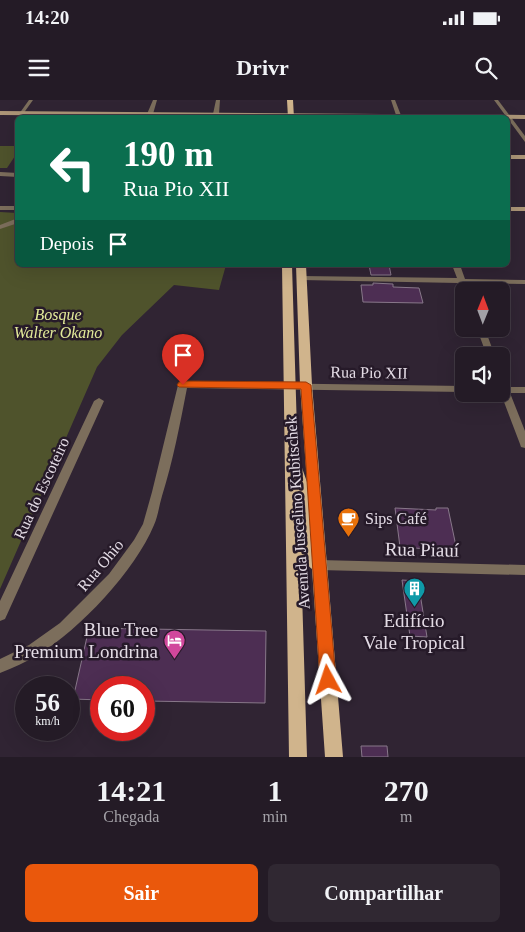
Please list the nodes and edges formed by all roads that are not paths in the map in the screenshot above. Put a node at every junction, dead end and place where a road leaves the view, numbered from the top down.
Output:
1 (32, 100) edge
2 (155, 100) edge
3 (218, 100) edge
4 (290, 100) edge
5 (393, 100) edge
6 (496, 100) edge
7 (282, 108) dead end
8 (0, 113) edge
9 (21, 113) junction
10 (150, 114) junction
11 (216, 114) junction
12 (250, 115) edge
13 (283, 115) edge
14 (291, 115) edge
15 (398, 115) edge
16 (507, 115) edge
17 (510, 117) edge
18 (525, 117) edge
19 (510, 120) edge
20 (525, 140) edge
21 (510, 157) edge
22 (525, 157) edge
23 (0, 174) edge
24 (15, 174) edge
25 (0, 208) edge
26 (15, 208) edge
27 (510, 209) edge
28 (525, 209) edge
29 (15, 221) edge
30 (0, 227) edge
31 (287, 267) edge
32 (301, 267) edge
33 (457, 267) edge
34 (301, 278) junction
35 (463, 282) joint
36 (510, 282) edge
37 (525, 282) edge
38 (183, 385) joint
39 (289, 385) junction
40 (306, 385) junction
41 (510, 388) edge
42 (455, 389) edge
43 (525, 390) edge
44 (99, 401) dead end
45 (508, 402) edge
46 (525, 444) edge
47 (291, 456) junction
48 (319, 565) junction
49 (525, 570) edge
50 (0, 616) edge
51 (0, 666) edge
52 (298, 757) edge
53 (334, 757) edge

1 - 9 street
2 - 10 street
3 - 11 street
4 - 14 main road
5 - 15 street
6 - 16 street
7 - 13 main road
8 - 9 street
9 - 10 street
10 - 11 street
11 - 12 street
17 - 18 street
19 - 20 street
21 - 22 street
23 - 24 street
25 - 26 street
27 - 28 street
29 - 30 street
31 - 39 main road, Avenida Juscelino Kubitschek
32 - 34 main road, Avenida Juscelino Kubitschek
33 - 35 street
34 - 35 street
34 - 40 main road, Avenida Juscelino Kubitschek
36 - 37 street
38 - 39 street, Rua Pio XII
38 - 51 street, Rua Ohio
39 - 40 street, Rua Pio XII
39 - 47 main road, Avenida Juscelino Kubitschek
40 - 42 street, Rua Pio XII
40 - 48 main road, Avenida Juscelino Kubitschek
41 - 43 street
44 - 50 street, Rua do Escoteiro
45 - 46 street
47 - 48 main road
47 - 52 main road, Avenida Juscelino Kubitschek
48 - 49 street, Rua Piauí
48 - 53 main road, Avenida Juscelino Kubitschek

